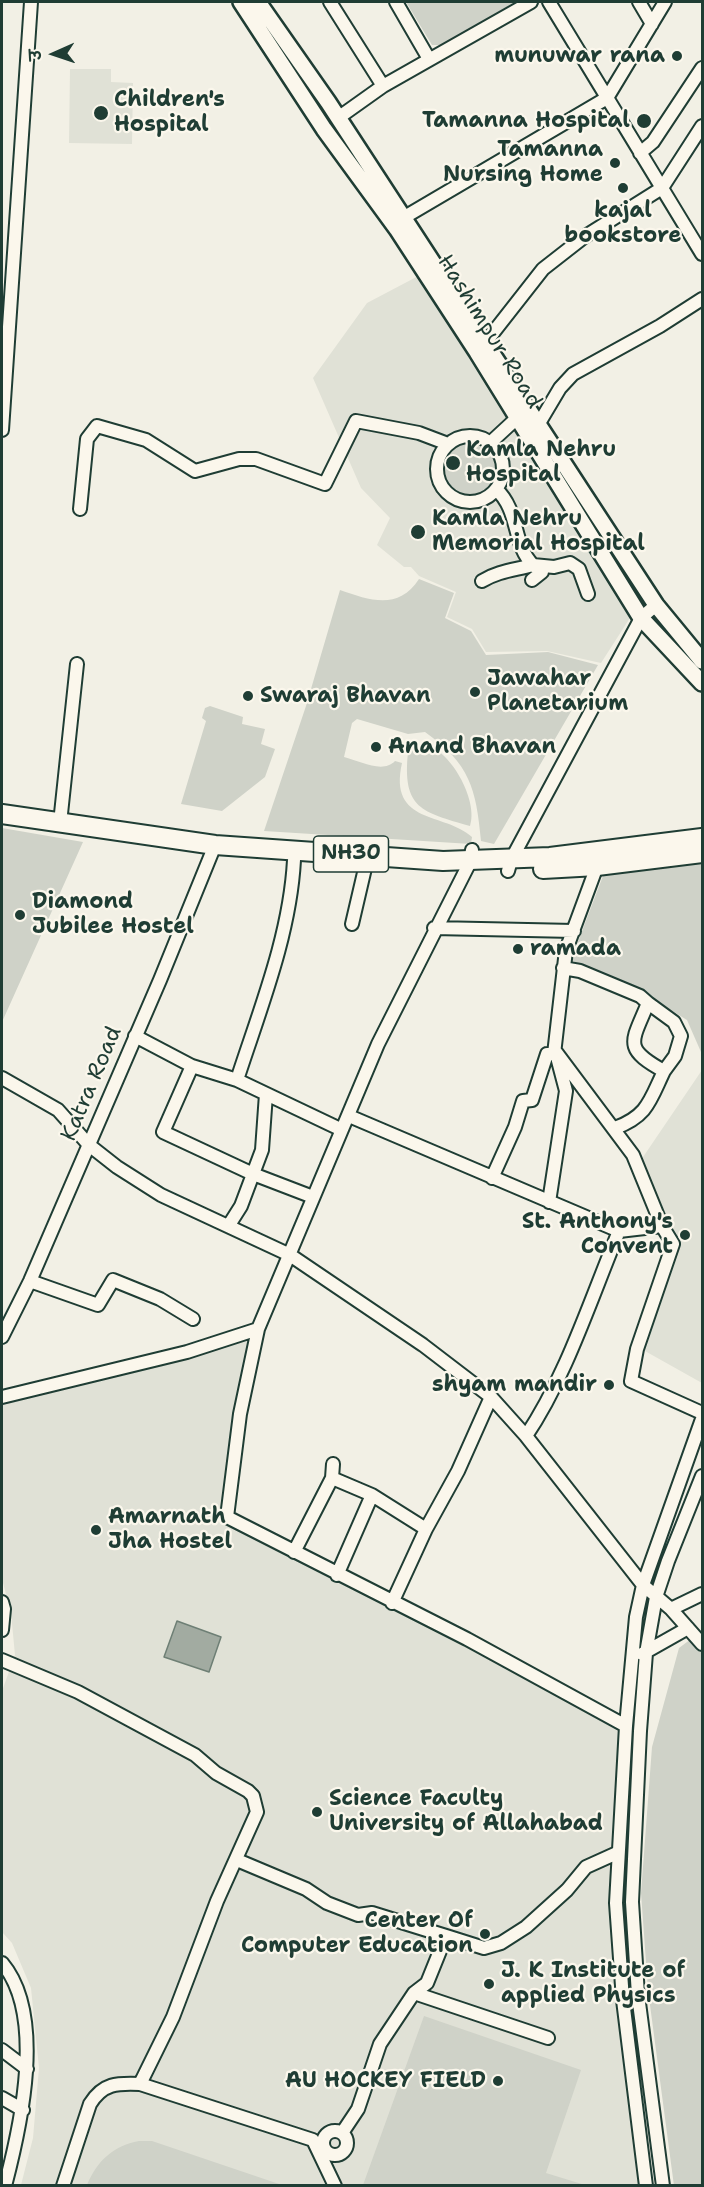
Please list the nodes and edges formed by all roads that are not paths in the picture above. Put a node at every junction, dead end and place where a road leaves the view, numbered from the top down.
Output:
1 (31, 2) edge
2 (241, 2) edge
3 (330, 2) edge
4 (396, 2) edge
5 (531, 2) edge
6 (549, 2) edge
7 (639, 2) edge
8 (665, 2) edge
9 (258, 3) edge
10 (652, 24) junction
11 (429, 59) junction
12 (702, 68) edge
13 (383, 86) junction
14 (607, 98) junction
15 (338, 118) junction
16 (702, 126) edge
17 (640, 153) junction
18 (662, 188) junction
19 (402, 228) junction
20 (702, 255) edge
21 (702, 299) edge
22 (5, 331) edge
23 (485, 343) junction
24 (4, 383) edge
25 (517, 418) junction
26 (538, 425) junction
27 (2, 430) edge
28 (490, 442) junction
29 (448, 444) junction
30 (496, 489) junction
31 (80, 509) dead end
32 (533, 565) junction
33 (532, 580) dead end
34 (482, 581) dead end
35 (588, 594) dead end
36 (656, 605) junction
37 (641, 618) junction
38 (702, 661) edge
39 (77, 664) dead end
40 (702, 683) edge
41 (2, 814) edge
42 (60, 823) junction
43 (2, 824) edge
44 (702, 838) edge
45 (213, 850) junction
46 (702, 853) edge
47 (294, 860) junction
48 (469, 860) junction
49 (366, 864) junction
50 (510, 866) junction
51 (597, 866) junction
52 (352, 924) dead end
53 (434, 928) junction
54 (574, 931) junction
55 (563, 968) junction
56 (648, 1003) junction
57 (135, 1036) junction
58 (555, 1053) junction
59 (192, 1066) junction
60 (664, 1071) junction
61 (2, 1078) edge
62 (237, 1080) junction
63 (266, 1094) junction
64 (349, 1116) junction
65 (615, 1128) junction
66 (340, 1129) junction
67 (89, 1145) junction
68 (253, 1174) junction
69 (492, 1178) junction
70 (314, 1197) junction
71 (549, 1202) junction
72 (229, 1225) junction
73 (662, 1226) junction
74 (619, 1231) junction
75 (290, 1255) junction
76 (30, 1281) junction
77 (193, 1319) dead end
78 (258, 1329) junction
79 (2, 1337) edge
80 (2, 1397) edge
81 (491, 1397) junction
82 (702, 1413) edge
83 (702, 1419) edge
84 (526, 1436) junction
85 (333, 1464) dead end
86 (702, 1476) edge
87 (332, 1478) junction
88 (372, 1495) junction
89 (426, 1529) junction
90 (294, 1552) junction
91 (337, 1575) junction
92 (643, 1585) junction
93 (702, 1594) edge
94 (656, 1597) junction
95 (2, 1602) edge
96 (392, 1603) junction
97 (671, 1610) junction
98 (688, 1628) junction
99 (2, 1630) edge
100 (702, 1644) edge
101 (646, 1653) junction
102 (632, 1657) junction
103 (2, 1660) edge
104 (626, 1726) junction
105 (617, 1853) junction
106 (237, 1860) junction
107 (446, 1936) junction
108 (2, 1963) edge
109 (414, 1993) junction
110 (548, 2038) dead end
111 (2, 2050) edge
112 (27, 2070) junction
113 (140, 2084) junction
114 (2, 2098) edge
115 (23, 2110) junction
116 (342, 2133) dead end
117 (5, 2186) edge
118 (63, 2186) edge
119 (335, 2186) edge
120 (646, 2186) edge
121 (663, 2186) edge

1 - 22 street
2 - 19 main road, Hashimpur Road
3 - 13 street
4 - 11 street
5 - 11 street
6 - 14 street
7 - 10 street
8 - 10 street
9 - 15 main road
9 - 19 main road
10 - 14 street
11 - 13 street
12 - 17 street
13 - 15 street
14 - 17 street
14 - 19 street
15 - 19 main road
16 - 18 street
17 - 18 street
18 - 20 street
18 - 23 street
19 - 23 main road
19 - 25 main road, Hashimpur Road
21 - 26 street
22 - 24 street
23 - 26 main road
24 - 27 street
25 - 28 street
25 - 37 main road, Hashimpur Road
26 - 36 main road
28 - 29 street
28 - 30 street
29 - 30 street
29 - 31 street
30 - 32 street
32 - 33 street
32 - 34 street
32 - 35 street
36 - 37 street
36 - 38 main road
37 - 40 main road, Hashimpur Road
37 - 50 street
39 - 42 street
41 - 42 highway, NH30
42 - 45 highway, NH30
43 - 45 highway
44 - 50 highway
45 - 47 highway
45 - 48 highway, NH30
45 - 57 street, Katra Road
46 - 51 highway
47 - 49 highway
47 - 62 street
48 - 49 highway
48 - 50 highway
48 - 53 street
49 - 52 street
50 - 51 highway
51 - 54 street
53 - 54 street
53 - 64 street
54 - 55 street
55 - 56 street
55 - 58 street
56 - 60 street
56 - 60 street
57 - 59 street
57 - 67 street, Katra Road
58 - 65 street
58 - 69 street
58 - 71 street
59 - 62 street
59 - 68 street
60 - 65 street
61 - 67 street
62 - 63 street
63 - 66 street
63 - 68 street
64 - 66 street
64 - 69 street
65 - 73 street
66 - 70 street
67 - 72 street
67 - 76 street, Katra Road
68 - 70 street
68 - 72 street
69 - 71 street
70 - 75 street
71 - 74 street
72 - 75 street
73 - 74 street
73 - 82 street
74 - 84 street
75 - 78 street
75 - 81 street
76 - 77 street
76 - 79 street, Katra Road
78 - 80 street
78 - 90 street
81 - 84 street
81 - 89 street
83 - 92 street
84 - 92 street
85 - 87 street
86 - 94 street
87 - 88 street
87 - 90 street
88 - 89 street
88 - 91 street
89 - 96 street
90 - 91 street
91 - 96 street
92 - 94 street
92 - 102 street
93 - 97 street
94 - 97 street
94 - 101 street
95 - 99 street
96 - 104 street
97 - 98 street
98 - 100 street
98 - 101 street
101 - 102 street
101 - 121 street
102 - 104 street
103 - 106 street
104 - 105 street
105 - 107 street
105 - 120 street
106 - 107 street
106 - 113 street
107 - 109 street
108 - 112 street
109 - 110 street
109 - 116 street
111 - 112 street
112 - 115 street
113 - 118 street
113 - 119 street
114 - 115 street
115 - 117 street

